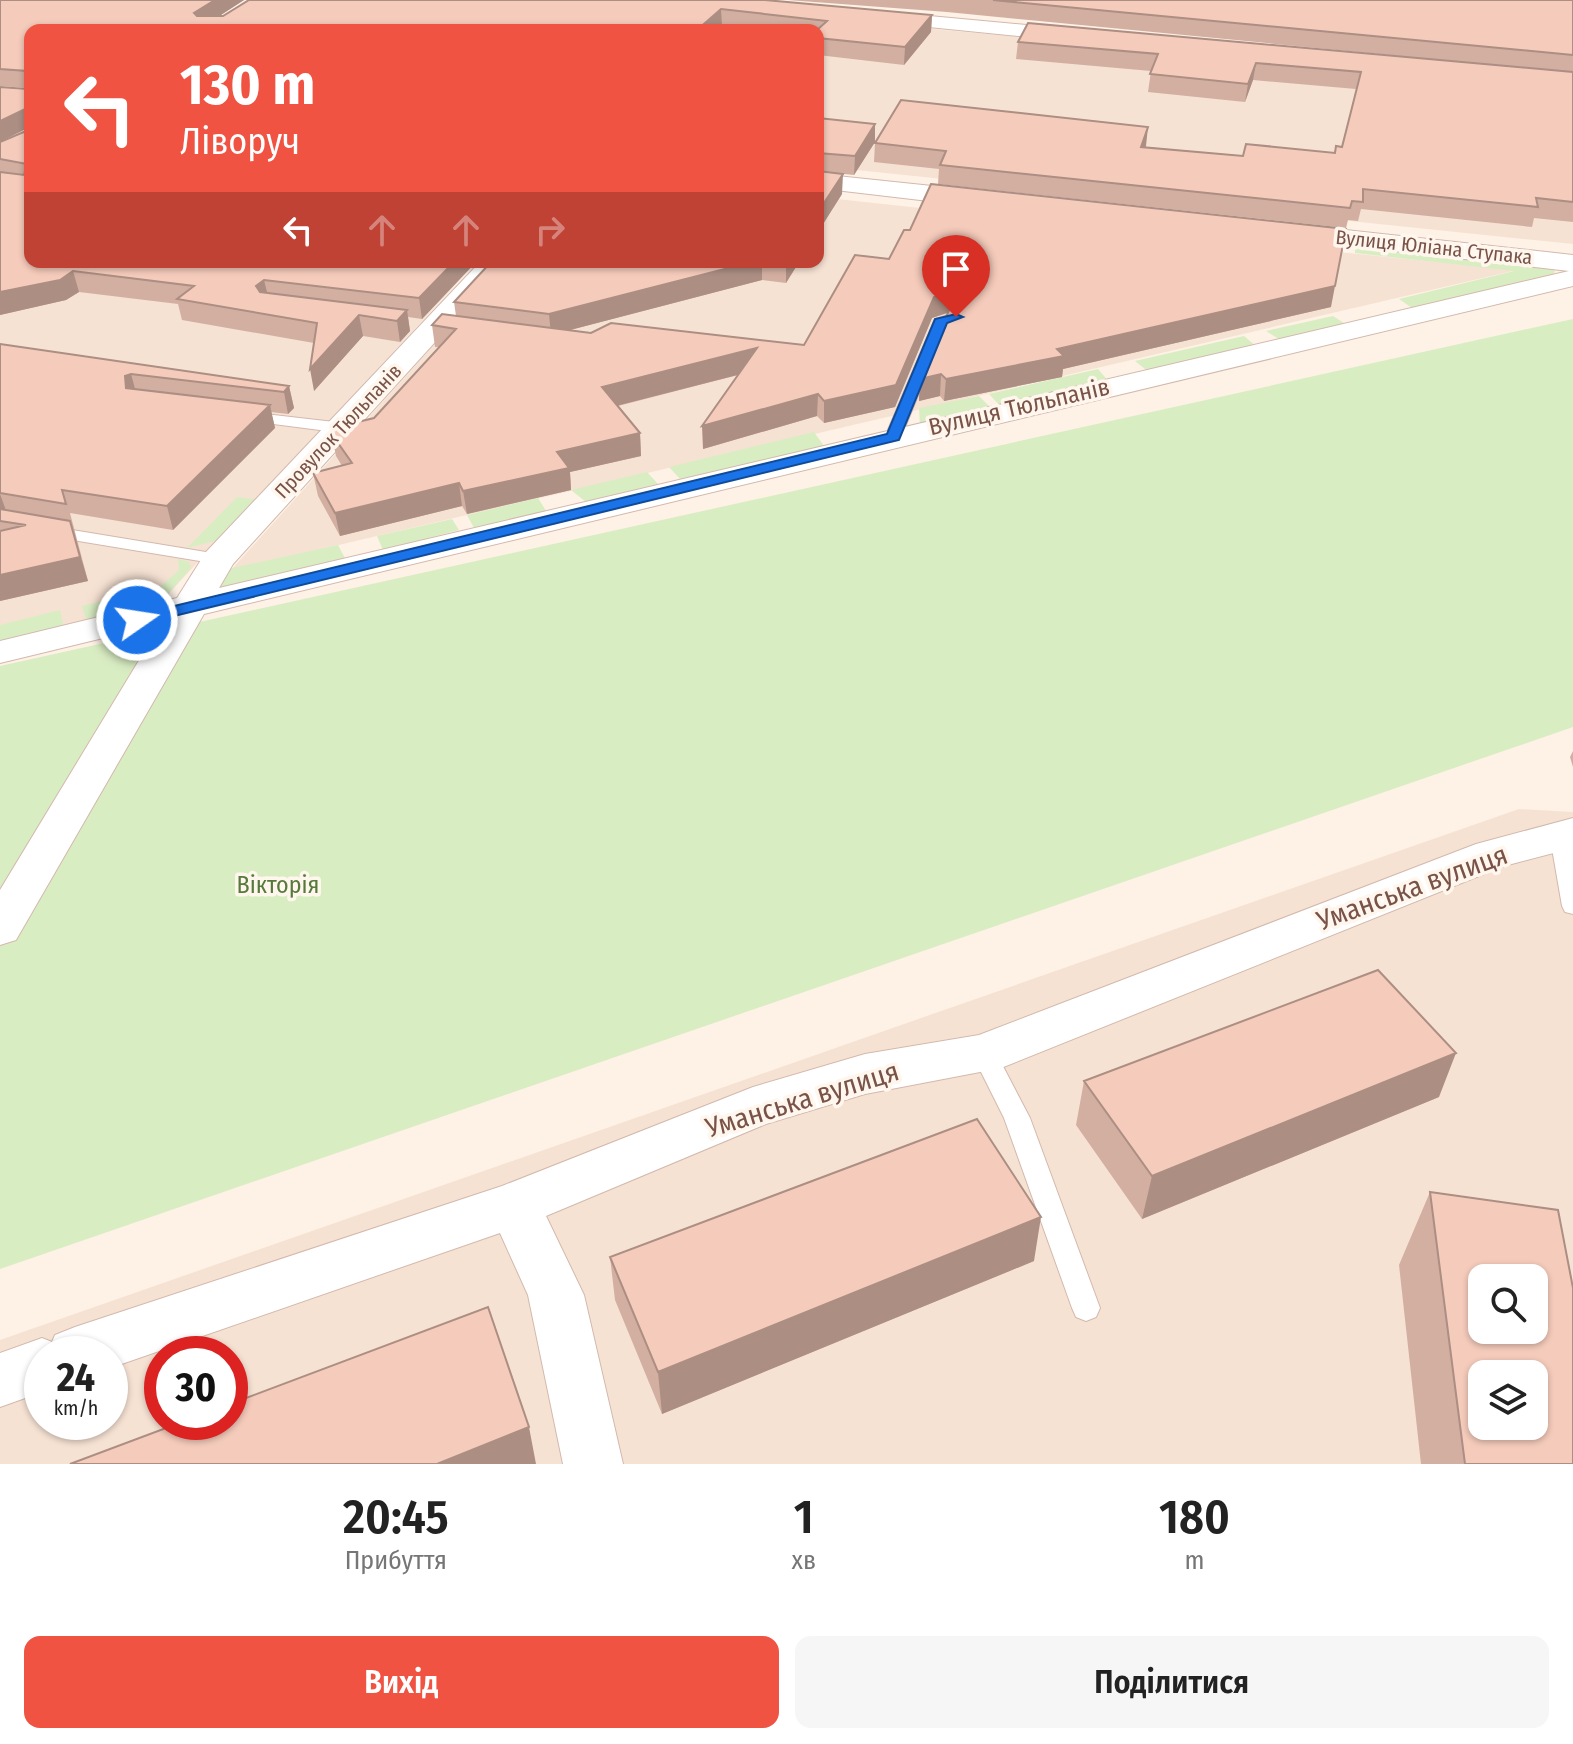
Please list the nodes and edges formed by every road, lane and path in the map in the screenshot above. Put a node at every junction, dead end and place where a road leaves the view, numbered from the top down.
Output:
1 (858, 16) edge
2 (1096, 37) edge
3 (824, 182) edge
4 (1005, 202) edge
5 (1264, 229) edge
6 (1573, 263) edge
7 (489, 268) edge
8 (1573, 278) edge
9 (956, 317) edge
10 (232, 416) edge
11 (343, 428) junction
12 (893, 437) junction
13 (22, 527) edge
14 (218, 559) junction
15 (192, 607) junction
16 (0, 652) edge
17 (1567, 835) edge
18 (1573, 906) edge
19 (0, 928) edge
20 (984, 1054) junction
21 (514, 1205) junction
22 (1086, 1308) dead end
23 (128, 1336) edge
24 (24, 1371) edge
25 (0, 1380) edge
26 (593, 1464) edge

1 - 2 street
3 - 4 street
5 - 6 street, Вулиця Юліана Ступака
7 - 11 street, Провулок Тюльпанів
8 - 12 street, Вулиця Тюльпанів
9 - 12 lane
10 - 11 lane
11 - 14 street, Провулок Тюльпанів
12 - 15 street, Вулиця Тюльпанів
13 - 14 lane
14 - 15 street, Провулок Тюльпанів
15 - 16 street, Вулиця Тюльпанів
15 - 19 street, Провулок Тюльпанів
17 - 18 lane
17 - 20 street, Уманська вулиця
20 - 21 street, Уманська вулиця
20 - 22 lane
21 - 23 street, Уманська вулиця
21 - 26 street
24 - 25 street

